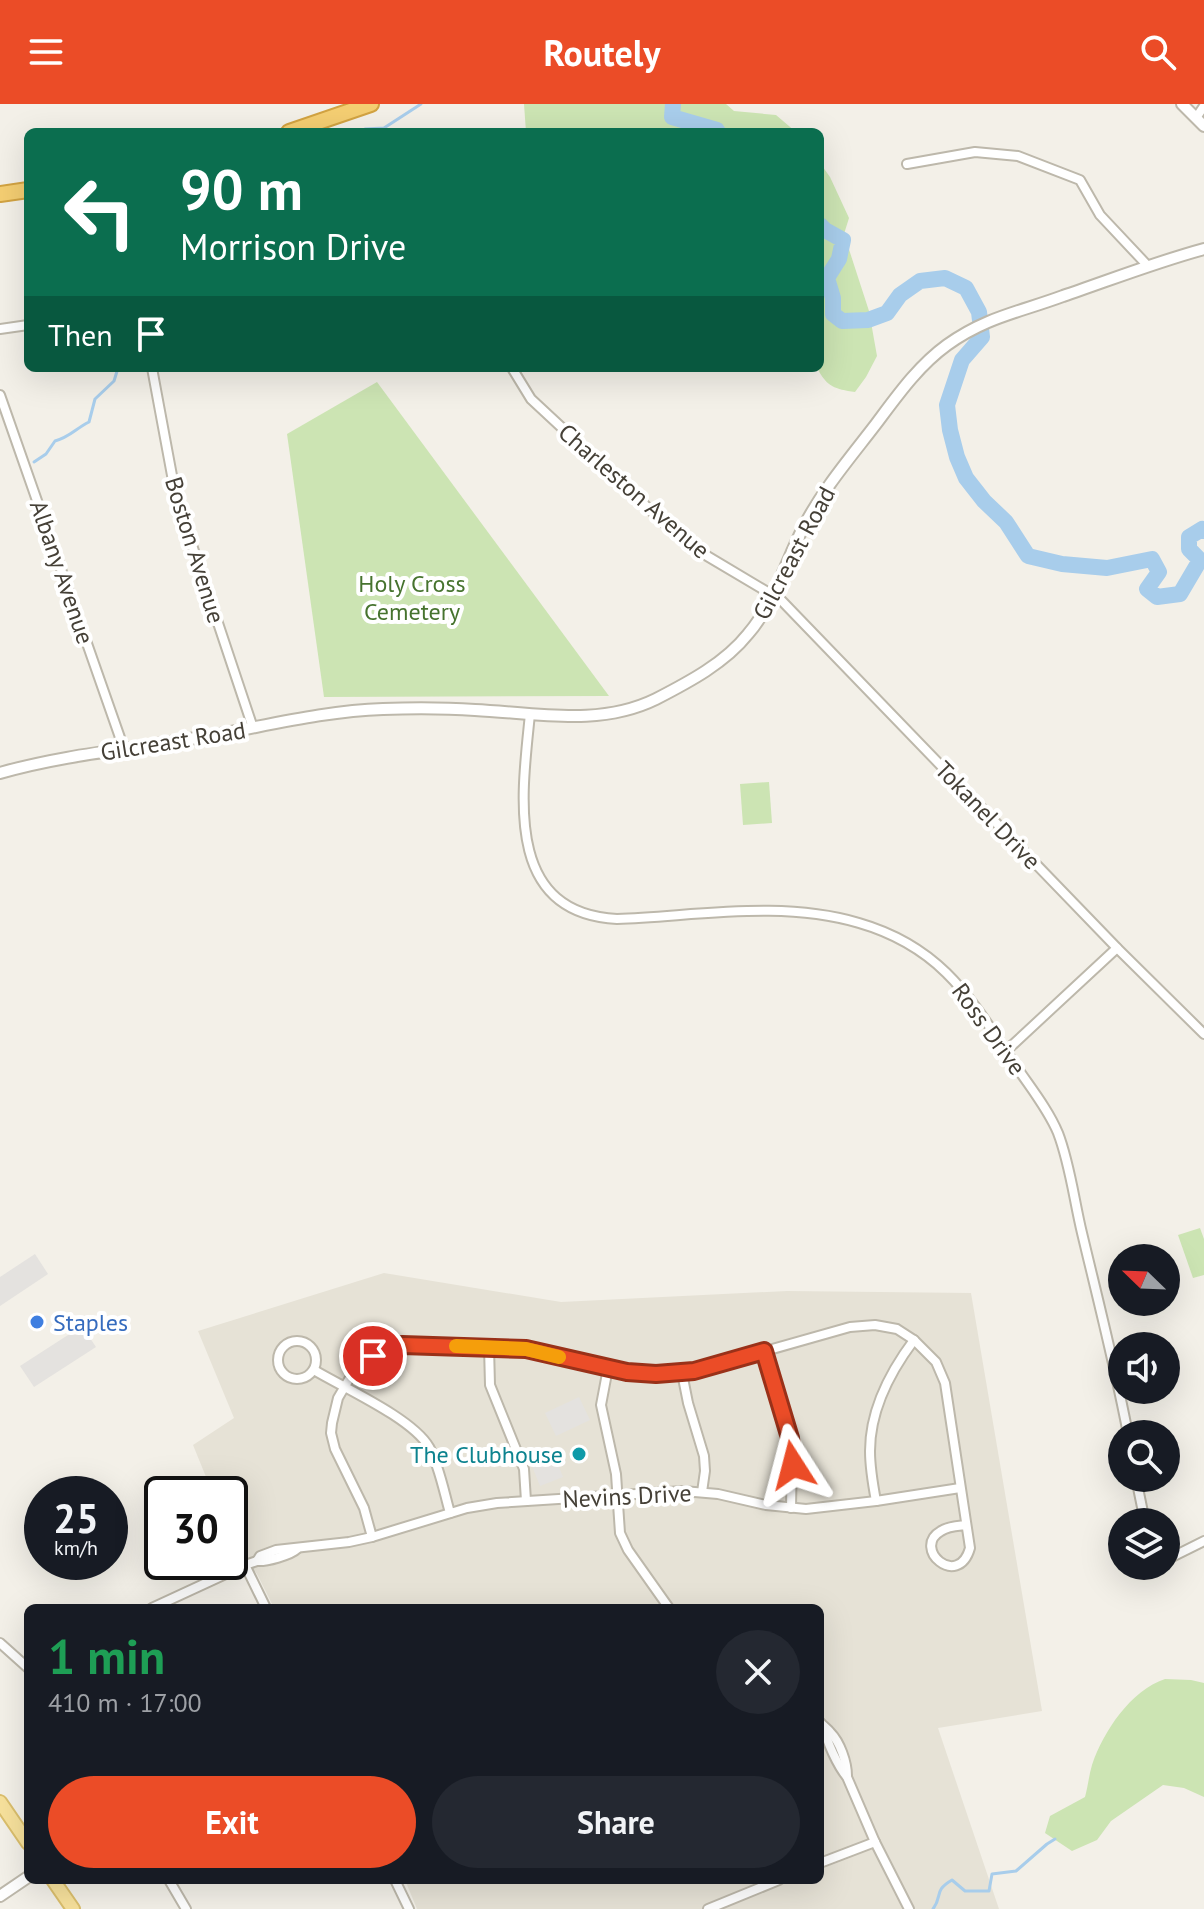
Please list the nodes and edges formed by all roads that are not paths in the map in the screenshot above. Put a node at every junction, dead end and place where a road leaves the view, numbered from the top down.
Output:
1 (371, 104) edge
2 (1182, 104) edge
3 (1204, 106) edge
4 (1196, 118) junction
5 (1204, 126) edge
6 (301, 128) edge
7 (907, 164) dead end
8 (24, 183) edge
9 (0, 185) edge
10 (24, 191) edge
11 (0, 194) edge
12 (1204, 249) edge
13 (1147, 265) junction
14 (24, 326) edge
15 (0, 329) edge
16 (153, 372) edge
17 (514, 372) edge
18 (0, 395) edge
19 (773, 594) junction
20 (530, 714) junction
21 (253, 728) junction
22 (124, 749) junction
23 (0, 773) edge
24 (1117, 948) junction
25 (1204, 1034) edge
26 (1006, 1051) junction
27 (914, 1340) junction
28 (489, 1347) junction
29 (764, 1351) junction
30 (608, 1368) junction
31 (314, 1370) junction
32 (682, 1373) junction
33 (343, 1387) junction
34 (1125, 1420) edge
35 (960, 1488) junction
36 (702, 1492) junction
37 (618, 1494) junction
38 (526, 1501) junction
39 (876, 1501) junction
40 (791, 1508) junction
41 (450, 1513) junction
42 (966, 1525) junction
43 (372, 1537) junction
44 (1204, 1541) edge
45 (1180, 1553) edge
46 (248, 1564) edge
47 (248, 1571) edge
48 (213, 1580) edge
49 (161, 1604) edge
50 (264, 1604) edge
51 (666, 1604) edge
52 (0, 1643) edge
53 (24, 1664) edge
54 (824, 1726) edge
55 (0, 1802) edge
56 (24, 1837) edge
57 (875, 1842) junction
58 (824, 1861) edge
59 (24, 1880) edge
60 (56, 1884) edge
61 (171, 1884) edge
62 (397, 1884) edge
63 (769, 1884) edge
64 (0, 1896) edge
65 (908, 1908) edge
66 (73, 1909) edge
67 (186, 1909) edge
68 (409, 1909) edge
69 (708, 1909) edge

1 - 6 highway
2 - 4 street
3 - 4 street
4 - 5 street
7 - 13 street
8 - 9 highway
10 - 11 highway
12 - 13 street, Gilcreast Road
13 - 19 street, Gilcreast Road
14 - 15 street
16 - 21 street, Boston Avenue
17 - 19 street, Charleston Avenue
18 - 22 street, Albany Avenue
19 - 20 street, Gilcreast Road
19 - 24 street, Tokanel Drive
20 - 21 street, Gilcreast Road
20 - 26 street, Ross Drive
21 - 22 street, Gilcreast Road
22 - 23 street, Gilcreast Road
24 - 25 street, Tokanel Drive
24 - 26 street
26 - 34 street, Ross Drive
27 - 29 street
27 - 35 street
27 - 39 street
28 - 30 street
28 - 33 street
28 - 38 street
29 - 32 street
29 - 40 street
30 - 32 street
30 - 37 street
31 - 31 street
31 - 33 street
32 - 36 street
33 - 41 street
33 - 43 street
35 - 39 street, Nevins Drive
35 - 42 street
36 - 37 street, Nevins Drive
36 - 40 street, Nevins Drive
37 - 38 street, Nevins Drive
37 - 51 street
38 - 41 street, Nevins Drive
39 - 40 street, Nevins Drive
41 - 43 street, Nevins Drive
42 - 42 street
43 - 46 street, Nevins Drive
44 - 45 street
47 - 50 street
48 - 49 street, Nevins Drive
52 - 53 street
54 - 57 street
55 - 56 main road
57 - 58 street
57 - 65 street
59 - 64 street
60 - 66 main road
61 - 67 street
62 - 68 street
63 - 69 street

